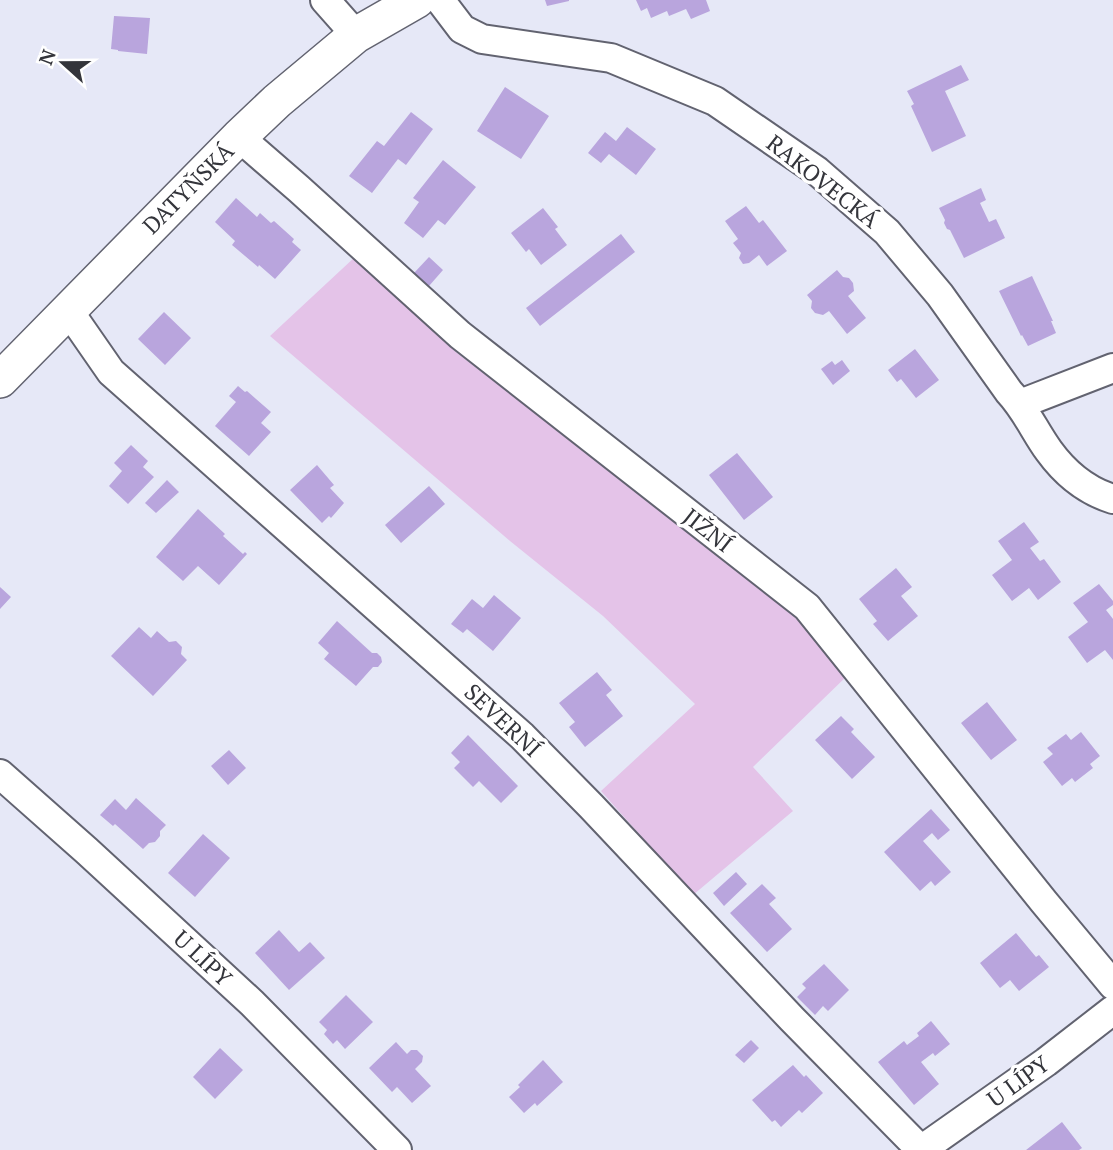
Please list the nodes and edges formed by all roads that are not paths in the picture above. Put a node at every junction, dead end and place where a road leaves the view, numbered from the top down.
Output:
1 (325, 0) edge
2 (440, 0) edge
3 (398, 5) edge
4 (356, 35) junction
5 (239, 137) junction
6 (68, 310) junction
7 (1113, 368) edge
8 (0, 380) edge
9 (1020, 404) junction
10 (1108, 493) edge
11 (0, 774) edge
12 (1113, 985) edge
13 (1113, 1010) edge
14 (397, 1150) edge
15 (921, 1150) edge

1 - 4 street
2 - 9 street, RAKOVECKÁ
3 - 4 main road, DATYŇSKÁ
4 - 5 main road, DATYŇSKÁ
5 - 6 main road, DATYŇSKÁ
5 - 12 street, JIŽNÍ
6 - 8 main road, DATYŇSKÁ
6 - 15 street, SEVERNÍ
7 - 9 street
9 - 10 street, RAKOVECKÁ
11 - 14 street, U LÍPY
13 - 15 street, U LÍPY

